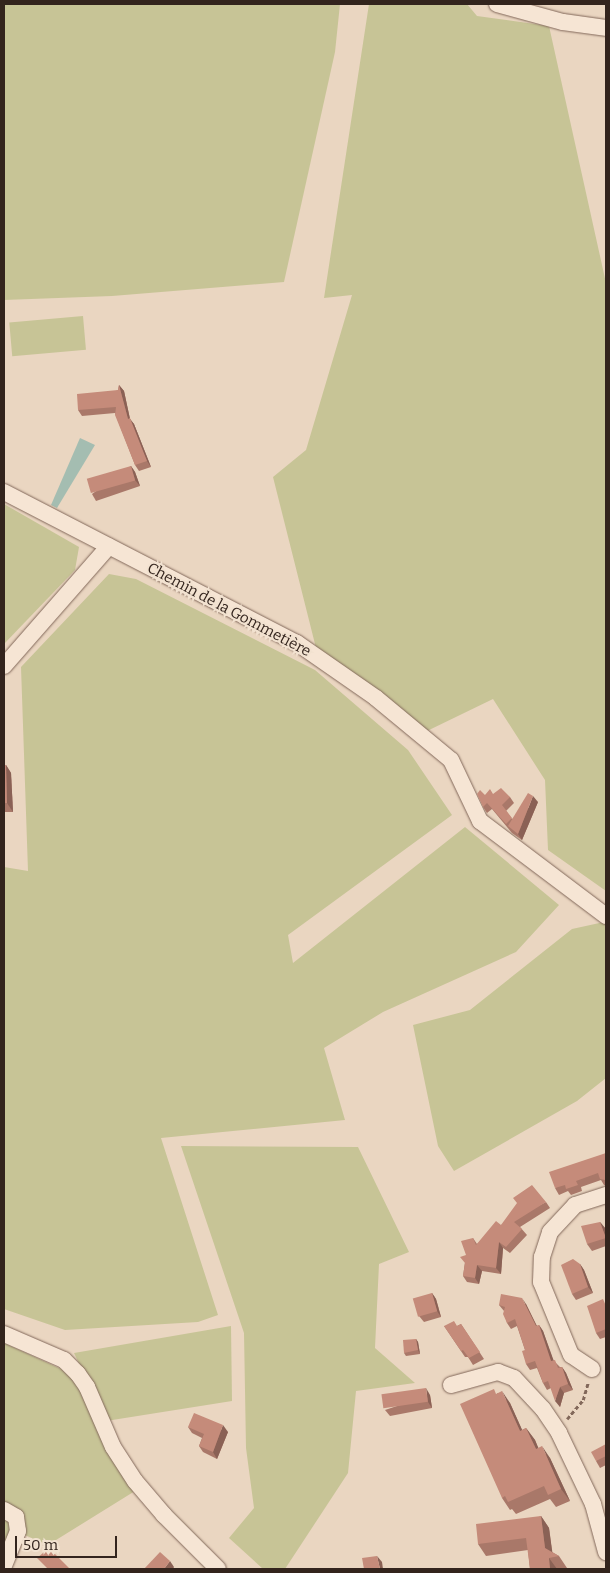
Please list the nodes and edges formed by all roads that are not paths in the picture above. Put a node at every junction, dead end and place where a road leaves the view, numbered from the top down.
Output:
1 (497, 4) edge
2 (606, 28) edge
3 (4, 492) edge
4 (109, 546) junction
5 (4, 666) edge
6 (606, 916) edge
7 (606, 1195) edge
8 (4, 1334) edge
9 (592, 1369) road end
10 (451, 1386) dead end
11 (4, 1510) edge
12 (606, 1552) edge
13 (4, 1565) edge
14 (218, 1569) edge

1 - 2 street
3 - 4 street, Chemin de la Gommetière
4 - 5 street
4 - 6 street, Chemin de la Gommetière
7 - 9 street
8 - 14 street
10 - 12 street
11 - 13 street

